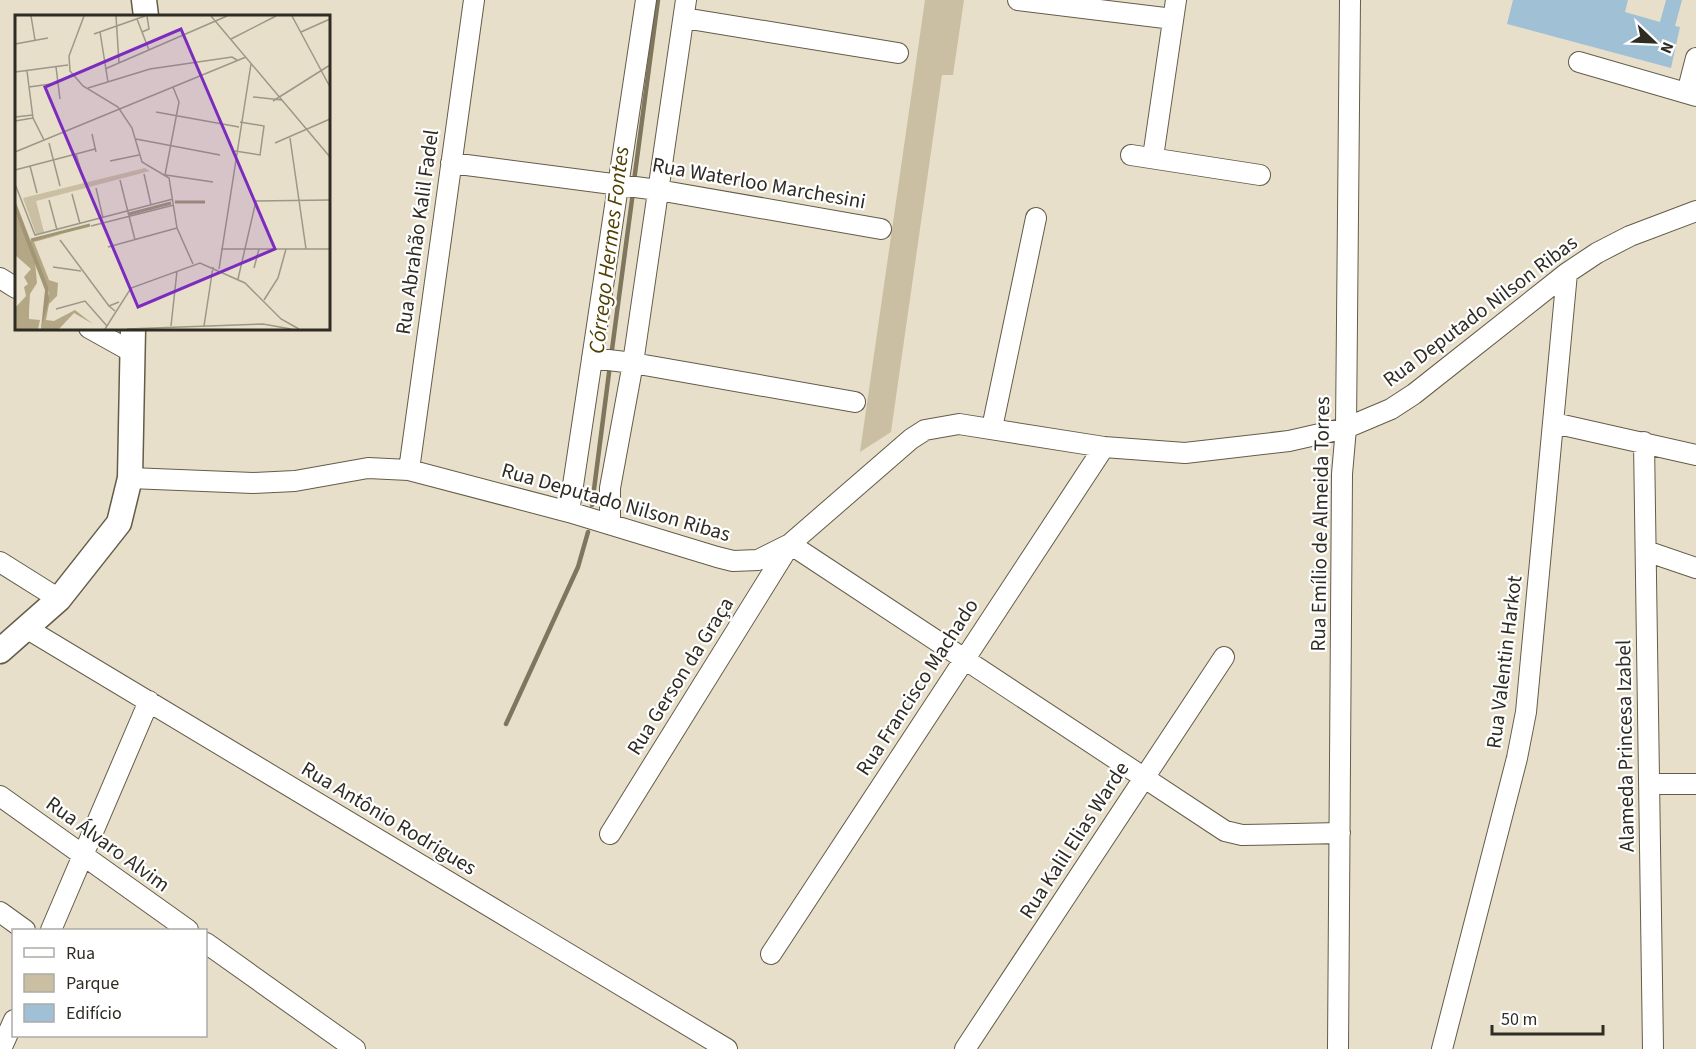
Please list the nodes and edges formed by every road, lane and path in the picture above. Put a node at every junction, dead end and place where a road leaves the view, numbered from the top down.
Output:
1 (144, 0) edge
2 (474, 0) edge
3 (646, 0) edge
4 (1018, 0) edge
5 (1350, 0) edge
6 (685, 9) edge
7 (1175, 10) edge
8 (146, 15) edge
9 (898, 53) dead end
10 (1696, 58) edge
11 (1579, 62) dead end
12 (1691, 95) edge
13 (1131, 155) dead end
14 (1153, 157) junction
15 (450, 163) junction
16 (1260, 175) dead end
17 (621, 185) junction
18 (658, 190) junction
19 (1696, 211) edge
20 (1036, 218) dead end
21 (881, 229) dead end
22 (1567, 273) junction
23 (0, 278) edge
24 (15, 287) edge
25 (93, 330) edge
26 (133, 330) edge
27 (132, 352) junction
28 (592, 358) junction
29 (633, 363) junction
30 (855, 402) dead end
31 (1554, 423) junction
32 (992, 428) junction
33 (1346, 428) junction
34 (1644, 442) junction
35 (1104, 447) junction
36 (1696, 455) edge
37 (409, 470) junction
38 (130, 478) junction
39 (569, 512) junction
40 (610, 524) junction
41 (790, 544) junction
42 (1646, 551) junction
43 (0, 562) edge
44 (1696, 568) edge
45 (59, 599) junction
46 (26, 628) junction
47 (0, 651) edge
48 (1224, 657) dead end
49 (964, 659) junction
50 (149, 701) junction
51 (1144, 778) junction
52 (1649, 784) junction
53 (1696, 784) edge
54 (0, 796) edge
55 (1340, 833) junction
56 (610, 834) dead end
57 (83, 855) junction
58 (0, 912) edge
59 (24, 929) edge
60 (51, 929) edge
61 (187, 929) edge
62 (207, 944) edge
63 (771, 954) dead end
64 (12, 1024) edge
65 (1, 1049) edge
66 (355, 1049) edge
67 (727, 1049) edge
68 (965, 1049) edge
69 (1338, 1049) edge
70 (1442, 1049) edge
71 (1653, 1049) edge

1 - 8 main road
2 - 15 street, Rua Abrahão Kalil Fadel
3 - 17 street
4 - 7 street
5 - 33 street, Rua Emílio de Almeida Torres
6 - 9 street
6 - 18 street
7 - 14 street
10 - 12 street
11 - 12 street
13 - 14 street
14 - 16 street
15 - 17 street, Rua Waterloo Marchesini
15 - 37 street, Rua Abrahão Kalil Fadel
17 - 18 street, Rua Waterloo Marchesini
17 - 28 street
18 - 21 street, Rua Waterloo Marchesini
18 - 29 street
19 - 22 street, Rua Deputado Nilson Ribas
20 - 32 street
22 - 31 street, Rua Valentin Harkot
22 - 33 street, Rua Deputado Nilson Ribas
23 - 24 street
25 - 27 street
26 - 27 main road
27 - 38 main road
28 - 29 street
28 - 39 street
29 - 30 street
29 - 40 street
31 - 34 street
31 - 70 street, Rua Valentin Harkot
32 - 35 street, Rua Deputado Nilson Ribas
32 - 41 street, Rua Deputado Nilson Ribas
33 - 35 street, Rua Deputado Nilson Ribas
33 - 55 street, Rua Emílio de Almeida Torres
34 - 36 street
34 - 42 street, Alameda Princesa Izabel
35 - 49 street, Rua Francisco Machado
37 - 38 street, Rua Deputado Nilson Ribas
37 - 39 street, Rua Deputado Nilson Ribas
38 - 45 main road
39 - 40 street, Rua Deputado Nilson Ribas
40 - 41 street, Rua Deputado Nilson Ribas
41 - 49 street
41 - 56 street, Rua Gerson da Graça
42 - 44 street
42 - 52 street, Alameda Princesa Izabel
43 - 45 street
45 - 46 main road
46 - 47 main road
46 - 50 street, Rua Antônio Rodrigues
48 - 51 street, Rua Kalil Elias Warde
49 - 51 street
49 - 63 street, Rua Francisco Machado
50 - 57 street
50 - 67 street, Rua Antônio Rodrigues
51 - 55 street
51 - 68 street, Rua Kalil Elias Warde
52 - 53 street
52 - 71 street, Alameda Princesa Izabel
54 - 57 street, Rua Álvaro Alvim
55 - 69 street, Rua Emílio de Almeida Torres
57 - 60 street
57 - 61 street, Rua Álvaro Alvim
58 - 59 street
62 - 66 street
64 - 65 street

